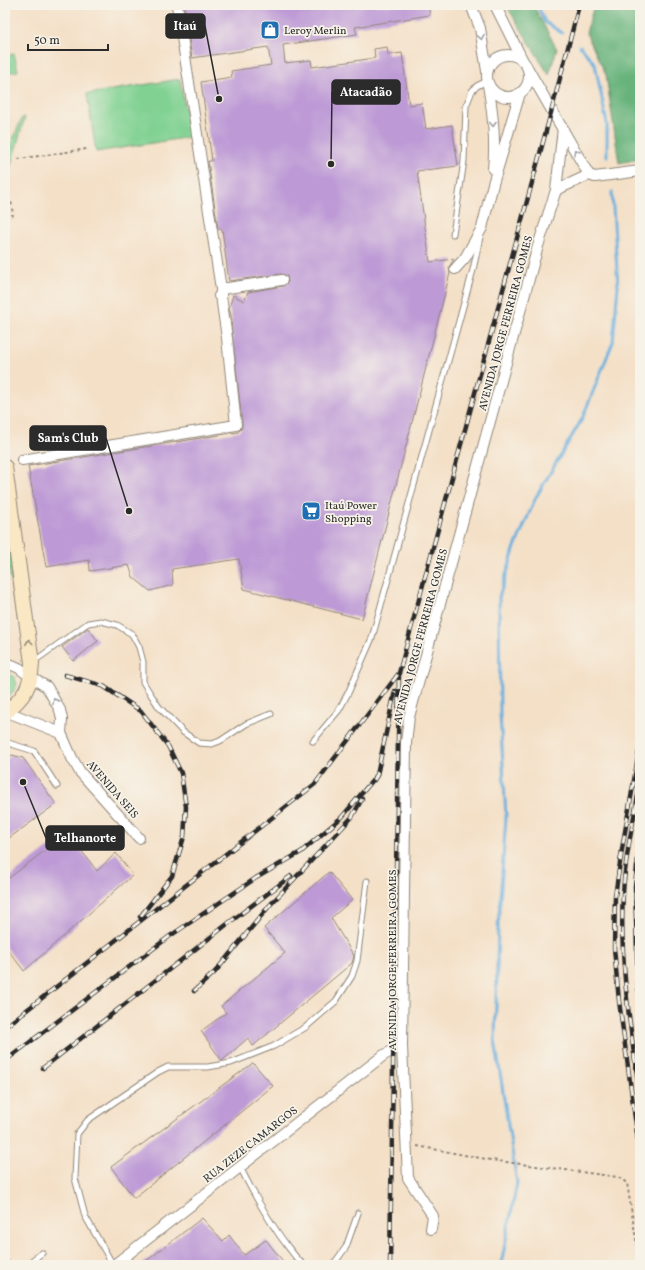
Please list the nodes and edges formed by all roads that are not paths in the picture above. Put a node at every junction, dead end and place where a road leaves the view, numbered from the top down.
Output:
1 (177, 5) edge
2 (471, 5) edge
3 (495, 5) edge
4 (526, 65) junction
5 (487, 79) junction
6 (522, 92) junction
7 (546, 99) junction
8 (563, 128) junction
9 (640, 170) edge
10 (589, 175) junction
11 (493, 184) junction
12 (556, 190) junction
13 (482, 228) junction
14 (453, 234) dead end
15 (455, 270) dead end
16 (282, 280) dead end
17 (220, 294) junction
18 (22, 460) dead end
19 (5, 467) edge
20 (5, 662) edge
21 (32, 663) junction
22 (32, 678) junction
23 (6, 712) edge
24 (271, 714) dead end
25 (61, 733) junction
26 (313, 741) dead end
27 (5, 742) edge
28 (57, 786) dead end
29 (139, 838) dead end
30 (367, 881) dead end
31 (402, 1046) junction
32 (240, 1167) junction
33 (358, 1213) dead end
34 (430, 1229) dead end
35 (42, 1253) dead end
36 (5, 1260) edge
37 (8, 1265) edge
38 (26, 1265) edge
39 (113, 1265) edge
40 (304, 1265) edge
41 (333, 1265) edge

1 - 17 street
2 -> 5 street
3 - 4 street
4 - 5 street
4 - 6 street
4 - 7 street
5 - 6 street
5 -> 11 street
5 - 14 lane
6 - 7 street
6 - 11 street
7 - 8 street
10 -> 8 street
8 - 12 street, AVENIDA JORGE FERREIRA GOMES
9 - 10 street
10 - 12 street
11 - 13 street
12 - 31 street, AVENIDA JORGE FERREIRA GOMES
13 - 15 street
13 - 26 lane
16 - 17 street
17 - 18 street
21 -> 19 main road
20 - 22 street, AVENIDA SEIS
21 - 22 main road
21 - 24 lane
22 - 23 main road
25 -> 22 street, AVENIDA SEIS
23 - 25 street
25 - 29 street, AVENIDA SEIS
27 - 28 lane
30 - 39 lane
31 - 32 street, RUA ZEZE CAMARGOS
31 - 34 street, AVENIDA JORGE FERREIRA GOMES
32 - 39 street, RUA ZEZE CAMARGOS
32 - 40 lane
33 - 41 lane
35 - 38 lane
36 - 37 lane

